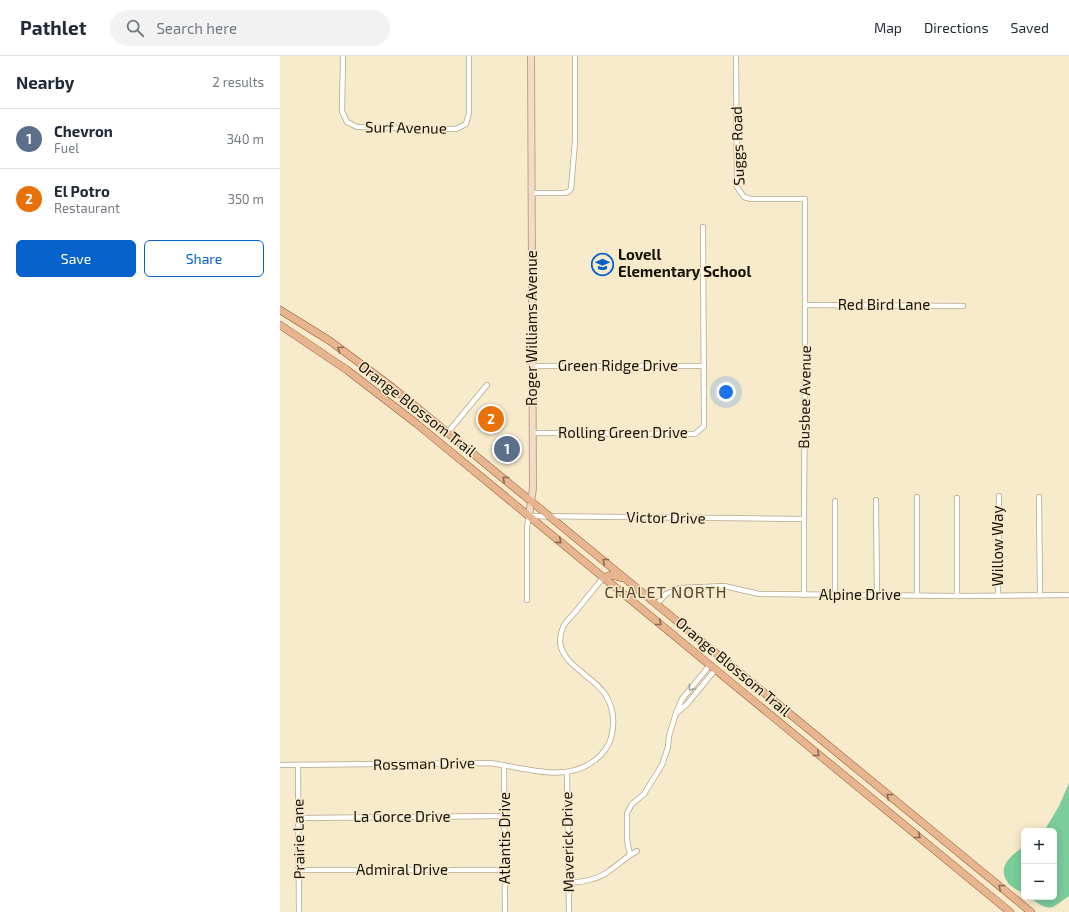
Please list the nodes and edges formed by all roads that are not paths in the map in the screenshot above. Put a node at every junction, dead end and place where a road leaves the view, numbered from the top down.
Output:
1 (343, 56) edge
2 (469, 56) edge
3 (531, 56) edge
4 (575, 56) edge
5 (736, 56) edge
6 (531, 192) junction
7 (804, 199) joint
8 (702, 227) dead end
9 (805, 305) junction
10 (963, 306) dead end
11 (280, 310) edge
12 (280, 325) edge
13 (354, 359) junction
14 (532, 366) junction
15 (704, 366) junction
16 (347, 370) junction
17 (487, 385) dead end
18 (448, 432) junction
19 (533, 433) junction
20 (440, 442) junction
21 (999, 496) dead end
22 (917, 497) dead end
23 (1039, 497) dead end
24 (957, 498) dead end
25 (531, 500) junction
26 (876, 500) dead end
27 (835, 501) dead end
28 (529, 516) junction
29 (551, 517) junction
30 (804, 519) junction
31 (603, 578) junction
32 (627, 580) junction
33 (877, 594) junction
34 (917, 594) junction
35 (804, 595) junction
36 (835, 595) junction
37 (998, 595) junction
38 (1040, 595) junction
39 (1069, 595) edge
40 (957, 596) junction
41 (527, 600) dead end
42 (657, 604) junction
43 (712, 667) junction
44 (676, 713) junction
45 (811, 732) junction
46 (803, 742) junction
47 (280, 765) edge
48 (298, 765) junction
49 (504, 765) junction
50 (567, 772) junction
51 (504, 816) junction
52 (299, 818) junction
53 (637, 851) dead end
54 (630, 855) junction
55 (300, 870) junction
56 (504, 870) junction
57 (569, 883) junction
58 (299, 912) edge
59 (505, 912) edge
60 (569, 912) edge
61 (1010, 912) edge
62 (1031, 912) edge

1 - 2 street, Surf Avenue
3 - 6 street, Roger Williams Avenue
4 - 6 street
5 - 7 street, Suggs Road
6 - 14 street, Roger Williams Avenue
7 - 9 street, Busbee Avenue
8 - 15 street, Rolling Green Drive
9 - 10 street, Red Bird Lane
9 - 30 street, Busbee Avenue
13 -> 11 main road, Orange Blossom Trail
12 - 16 main road, Orange Blossom Trail
13 - 16 main road
13 - 18 main road, Orange Blossom Trail
14 - 15 street, Green Ridge Drive
14 - 19 street, Roger Williams Avenue
15 - 19 street, Rolling Green Drive
16 - 20 main road, Orange Blossom Trail
17 - 18 street
18 - 20 main road
25 -> 18 main road, Orange Blossom Trail
19 - 25 street, Roger Williams Avenue
20 - 28 main road, Orange Blossom Trail
21 - 37 street, Willow Way
22 - 34 street
23 - 38 street
24 - 40 street
25 - 28 street, Roger Williams Avenue
25 - 29 main road, Orange Blossom Trail
26 - 33 street
27 - 36 street
28 - 29 street, Victor Drive
28 -> 31 main road, Orange Blossom Trail
28 - 41 street, Roger Williams Avenue
29 - 30 street, Victor Drive
32 -> 29 main road, Orange Blossom Trail
30 - 35 street, Busbee Avenue
31 - 32 main road
31 -> 43 main road, Orange Blossom Trail
31 - 50 street, Rossman Drive
32 - 42 main road, Orange Blossom Trail
33 - 34 street, Alpine Drive
33 - 36 street, Alpine Drive
34 - 40 street, Alpine Drive
35 - 36 street, Alpine Drive
35 - 42 street, Alpine Drive
37 - 38 street, Alpine Drive
37 - 40 street, Alpine Drive
38 - 39 street, Alpine Drive
42 - 45 main road, Orange Blossom Trail
43 -> 44 street
43 - 44 street
43 - 46 main road, Orange Blossom Trail
44 - 54 street
45 - 46 main road
62 -> 45 main road, Orange Blossom Trail
46 -> 61 main road, Orange Blossom Trail
47 - 48 street, Rossman Drive
48 - 49 street, Rossman Drive
48 - 52 street, Prairie Lane
49 - 50 street, Rossman Drive
49 - 51 street, Atlantis Drive
50 - 57 street, Maverick Drive
51 - 52 street, La Gorce Drive
51 - 56 street, Atlantis Drive
52 - 55 street, Prairie Lane
53 - 54 street
54 - 57 street
55 - 56 street, Admiral Drive
55 - 58 street, Prairie Lane
56 - 59 street, Atlantis Drive
57 - 60 street, Maverick Drive

